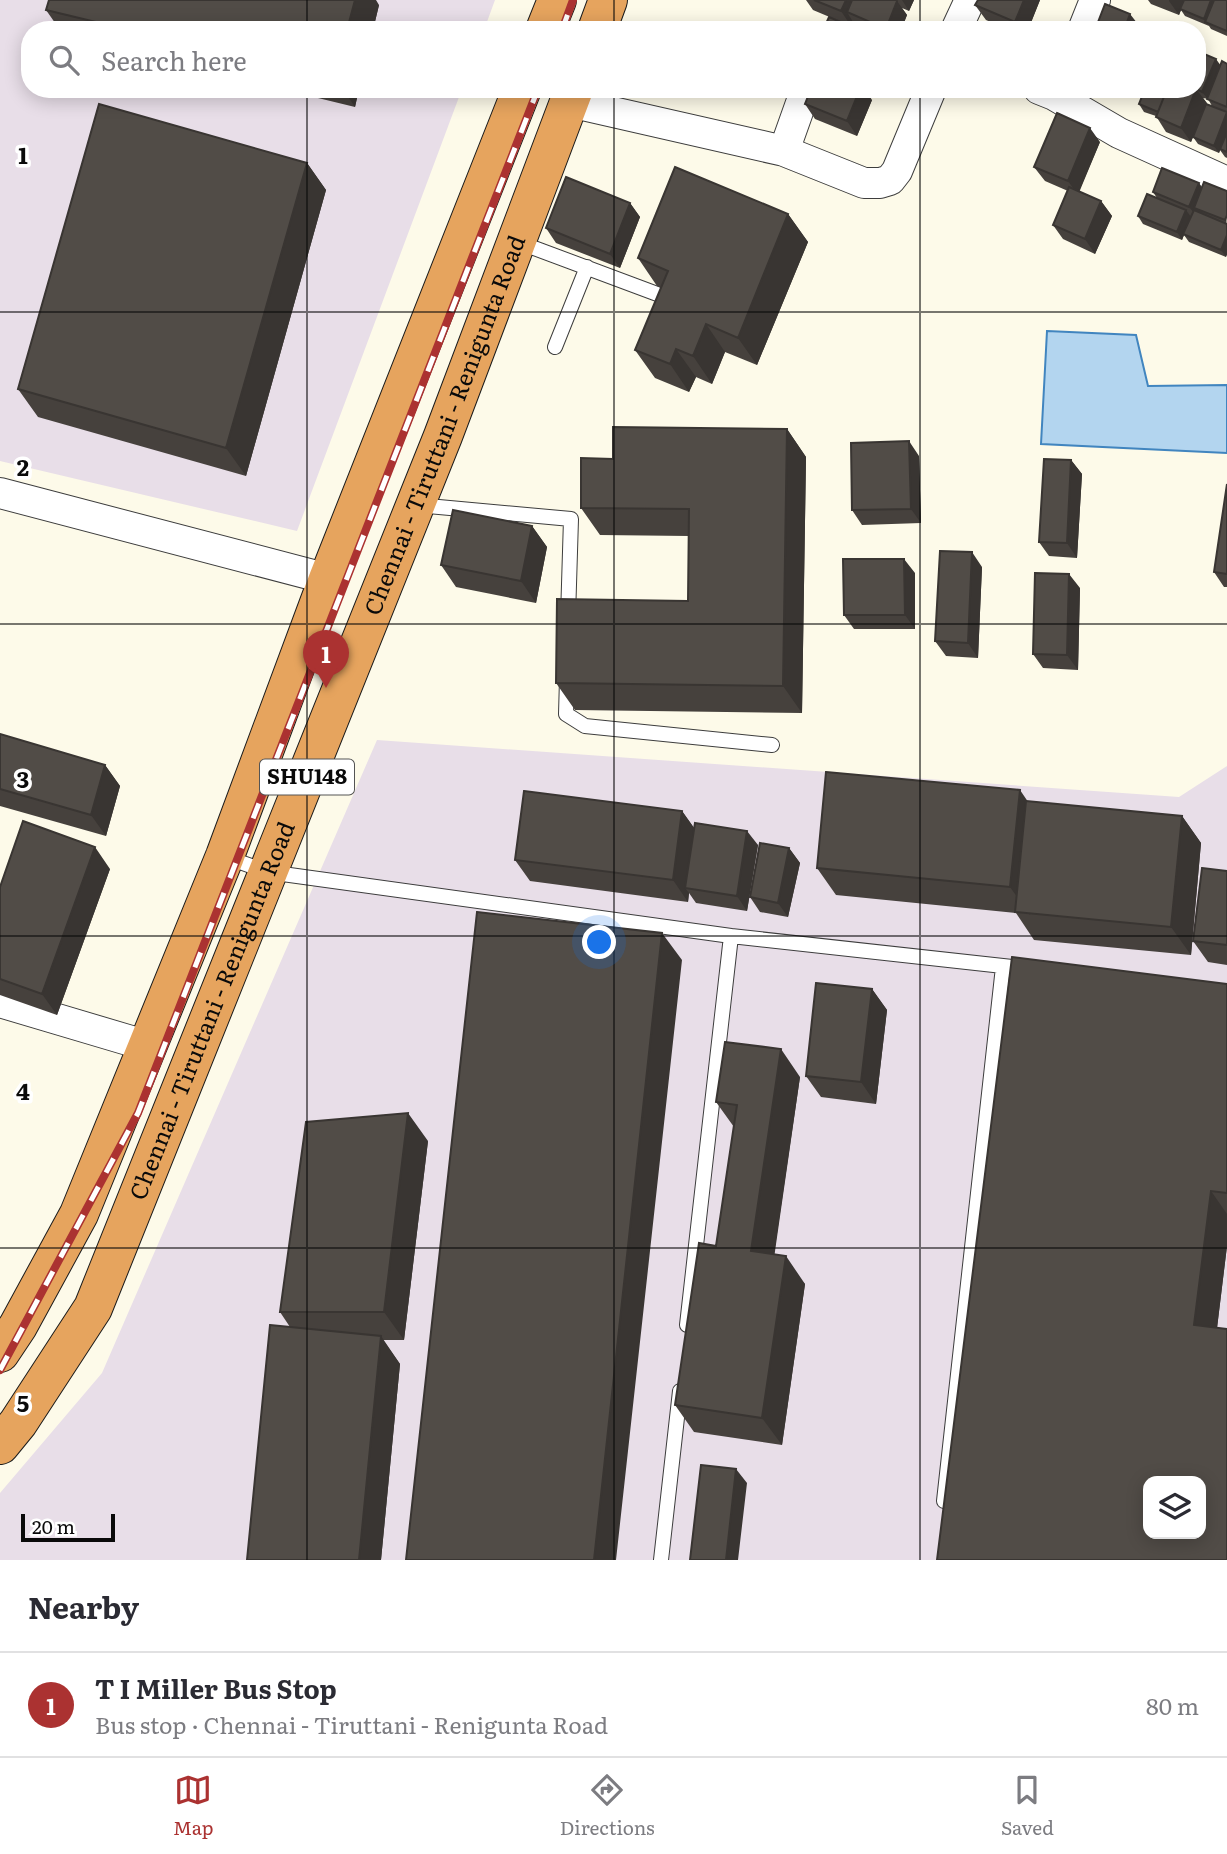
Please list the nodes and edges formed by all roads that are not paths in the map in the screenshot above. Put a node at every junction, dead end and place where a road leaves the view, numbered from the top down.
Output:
1 (557, 0) edge
2 (608, 0) edge
3 (970, 0) edge
4 (1095, 0) edge
5 (549, 21) edge
6 (600, 21) edge
7 (960, 21) edge
8 (1087, 21) edge
9 (518, 98) edge
10 (571, 98) edge
11 (580, 98) edge
12 (803, 98) edge
13 (927, 98) edge
14 (1062, 98) edge
15 (784, 151) junction
16 (1227, 182) edge
17 (517, 241) junction
18 (587, 267) junction
19 (682, 303) edge
20 (555, 347) dead end
21 (0, 493) edge
22 (416, 505) junction
23 (328, 579) junction
24 (568, 630) edge
25 (567, 658) edge
26 (772, 745) dead end
27 (225, 856) junction
28 (268, 872) junction
29 (731, 936) junction
30 (1003, 967) junction
31 (1030, 969) edge
32 (0, 1002) edge
33 (148, 1046) junction
34 (6, 1332) edge
35 (686, 1338) edge
36 (681, 1380) edge
37 (0, 1445) edge
38 (942, 1519) edge
39 (661, 1560) edge

1 - 5 highway
2 - 6 highway
3 - 7 street
4 - 8 street
9 - 23 highway, Chennai - Tiruttani - Renigunta Road / SHU148
10 - 17 highway, Chennai - Tiruttani - Renigunta Road / SHU148
11 - 15 street
12 - 15 street
13 - 15 street
14 - 16 street
17 - 18 lane
17 - 22 highway, Chennai - Tiruttani - Renigunta Road / SHU148
18 - 19 lane
18 - 20 lane
21 - 23 street
22 - 24 lane
22 - 28 highway, Chennai - Tiruttani - Renigunta Road / SHU148
23 - 27 highway, Chennai - Tiruttani - Renigunta Road / SHU148
25 - 26 lane
27 - 28 lane
27 - 33 highway, Chennai - Tiruttani - Renigunta Road / SHU148
28 - 29 lane
28 - 37 highway, Chennai - Tiruttani - Renigunta Road / SHU148
29 - 30 lane
29 - 35 lane
30 - 31 lane
30 - 38 lane
32 - 33 street
33 - 34 highway, Chennai - Tiruttani - Renigunta Road / SHU148
36 - 39 lane

